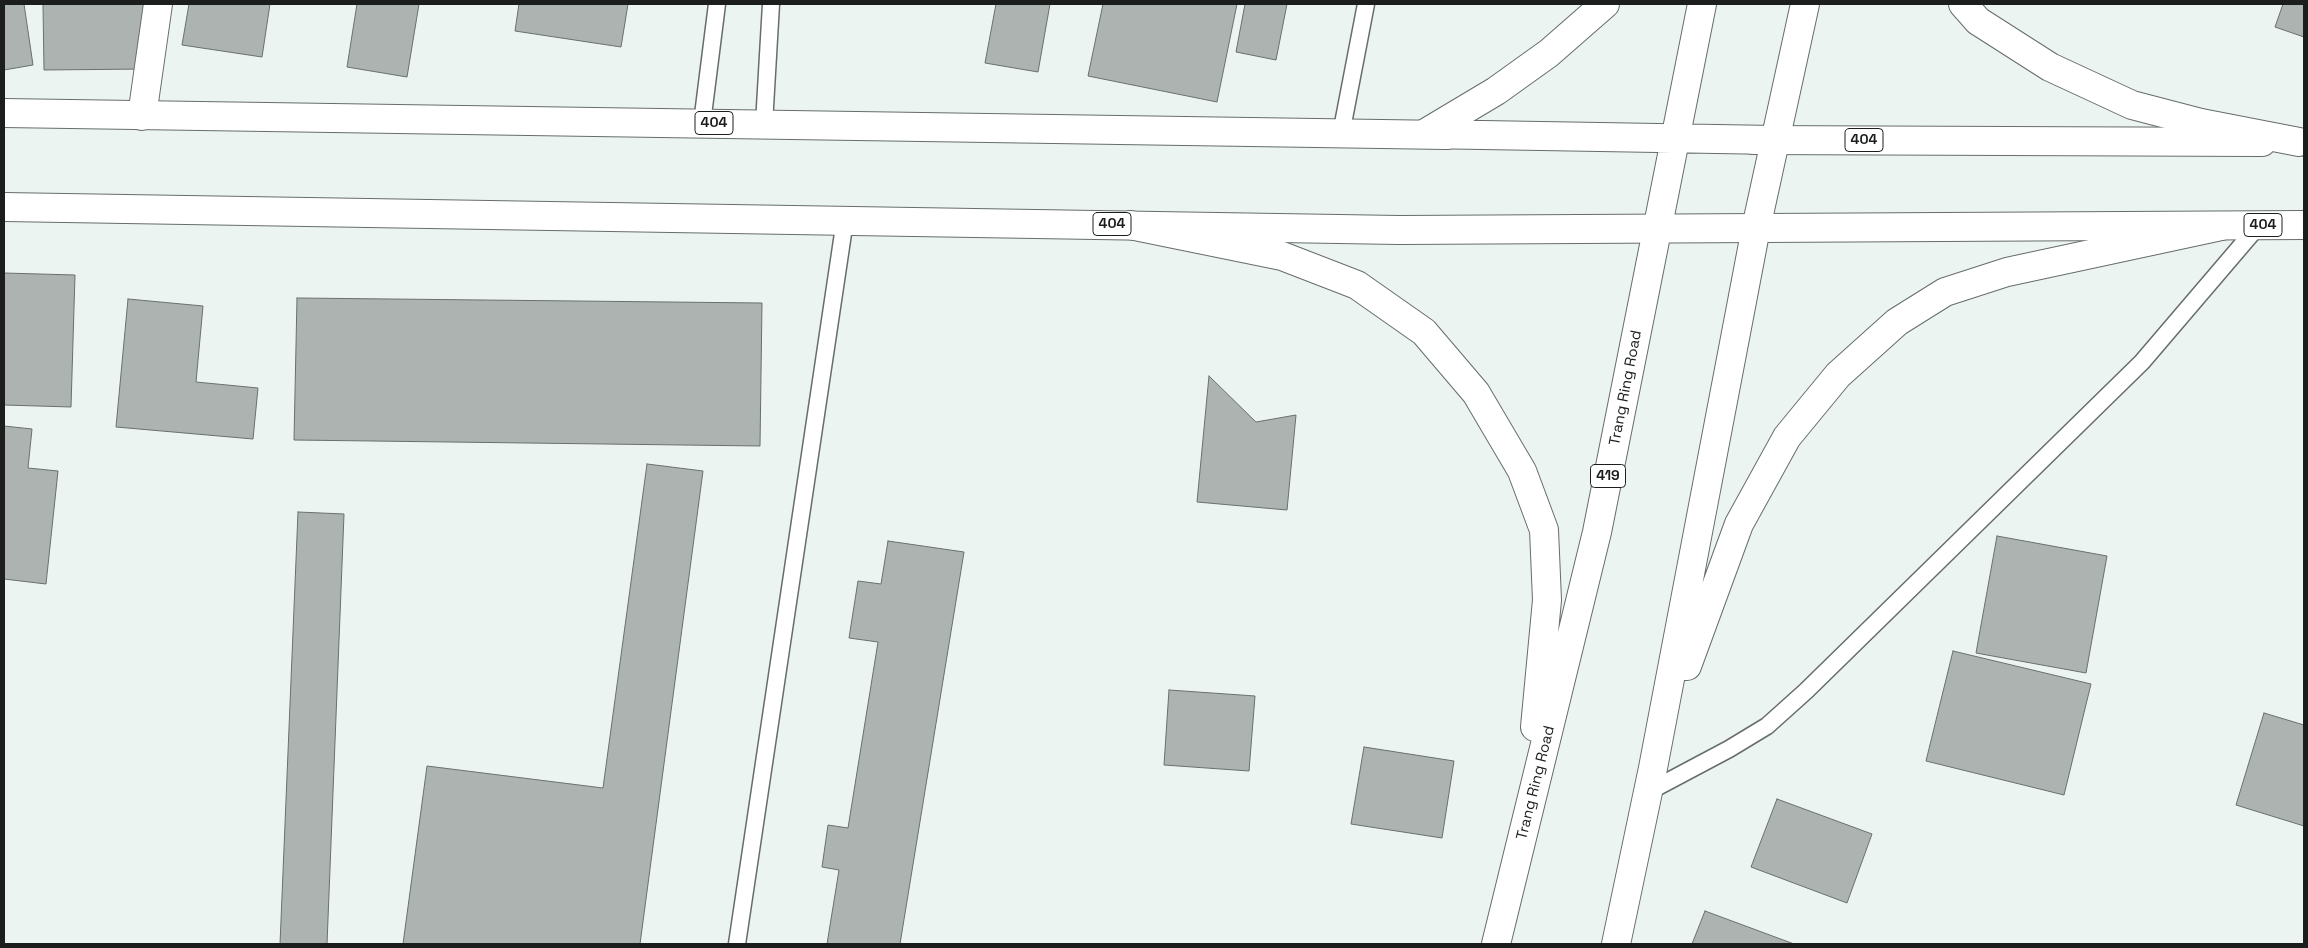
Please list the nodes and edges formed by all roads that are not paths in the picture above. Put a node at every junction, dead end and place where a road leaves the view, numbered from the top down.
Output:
1 (158, 4) edge
2 (717, 4) edge
3 (771, 4) edge
4 (1366, 4) edge
5 (1605, 4) edge
6 (1702, 4) edge
7 (1806, 4) edge
8 (1963, 4) edge
9 (4, 113) edge
10 (142, 116) junction
11 (702, 123) junction
12 (764, 124) junction
13 (1341, 134) junction
14 (1424, 134) junction
15 (1676, 139) junction
16 (1776, 140) junction
17 (2302, 142) edge
18 (4, 207) edge
19 (845, 220) junction
20 (1130, 224) junction
21 (2304, 225) edge
22 (2221, 226) junction
23 (2259, 226) junction
24 (1756, 228) junction
25 (1657, 230) junction
26 (1650, 780) junction
27 (1523, 833) junction
28 (737, 944) edge
29 (1496, 944) edge
30 (1616, 944) edge

1 - 10 main road
2 - 11 lane
3 - 12 lane
4 - 13 lane
5 - 14 main road
6 - 15 main road, Trang Ring Road / 419
7 - 16 main road
8 - 17 main road
9 - 10 main road, 404
10 - 11 main road, 404
11 - 12 main road, 404
12 - 13 main road, 404
13 - 14 main road, 404
14 - 15 main road, 404
15 - 16 main road, 404
15 - 25 main road, Trang Ring Road / 419
16 - 17 main road, 404
16 - 24 main road
18 - 19 main road, 404
19 - 20 main road, 404
19 - 28 lane
20 - 25 main road, 404
20 - 27 main road
21 - 23 main road, 404
22 - 23 main road, 404
22 - 24 main road, 404
22 - 26 main road
23 - 26 lane
24 - 25 main road, 404
24 - 26 main road
25 - 27 main road, Trang Ring Road / 419
26 - 30 main road
27 - 29 main road, Trang Ring Road / 419

